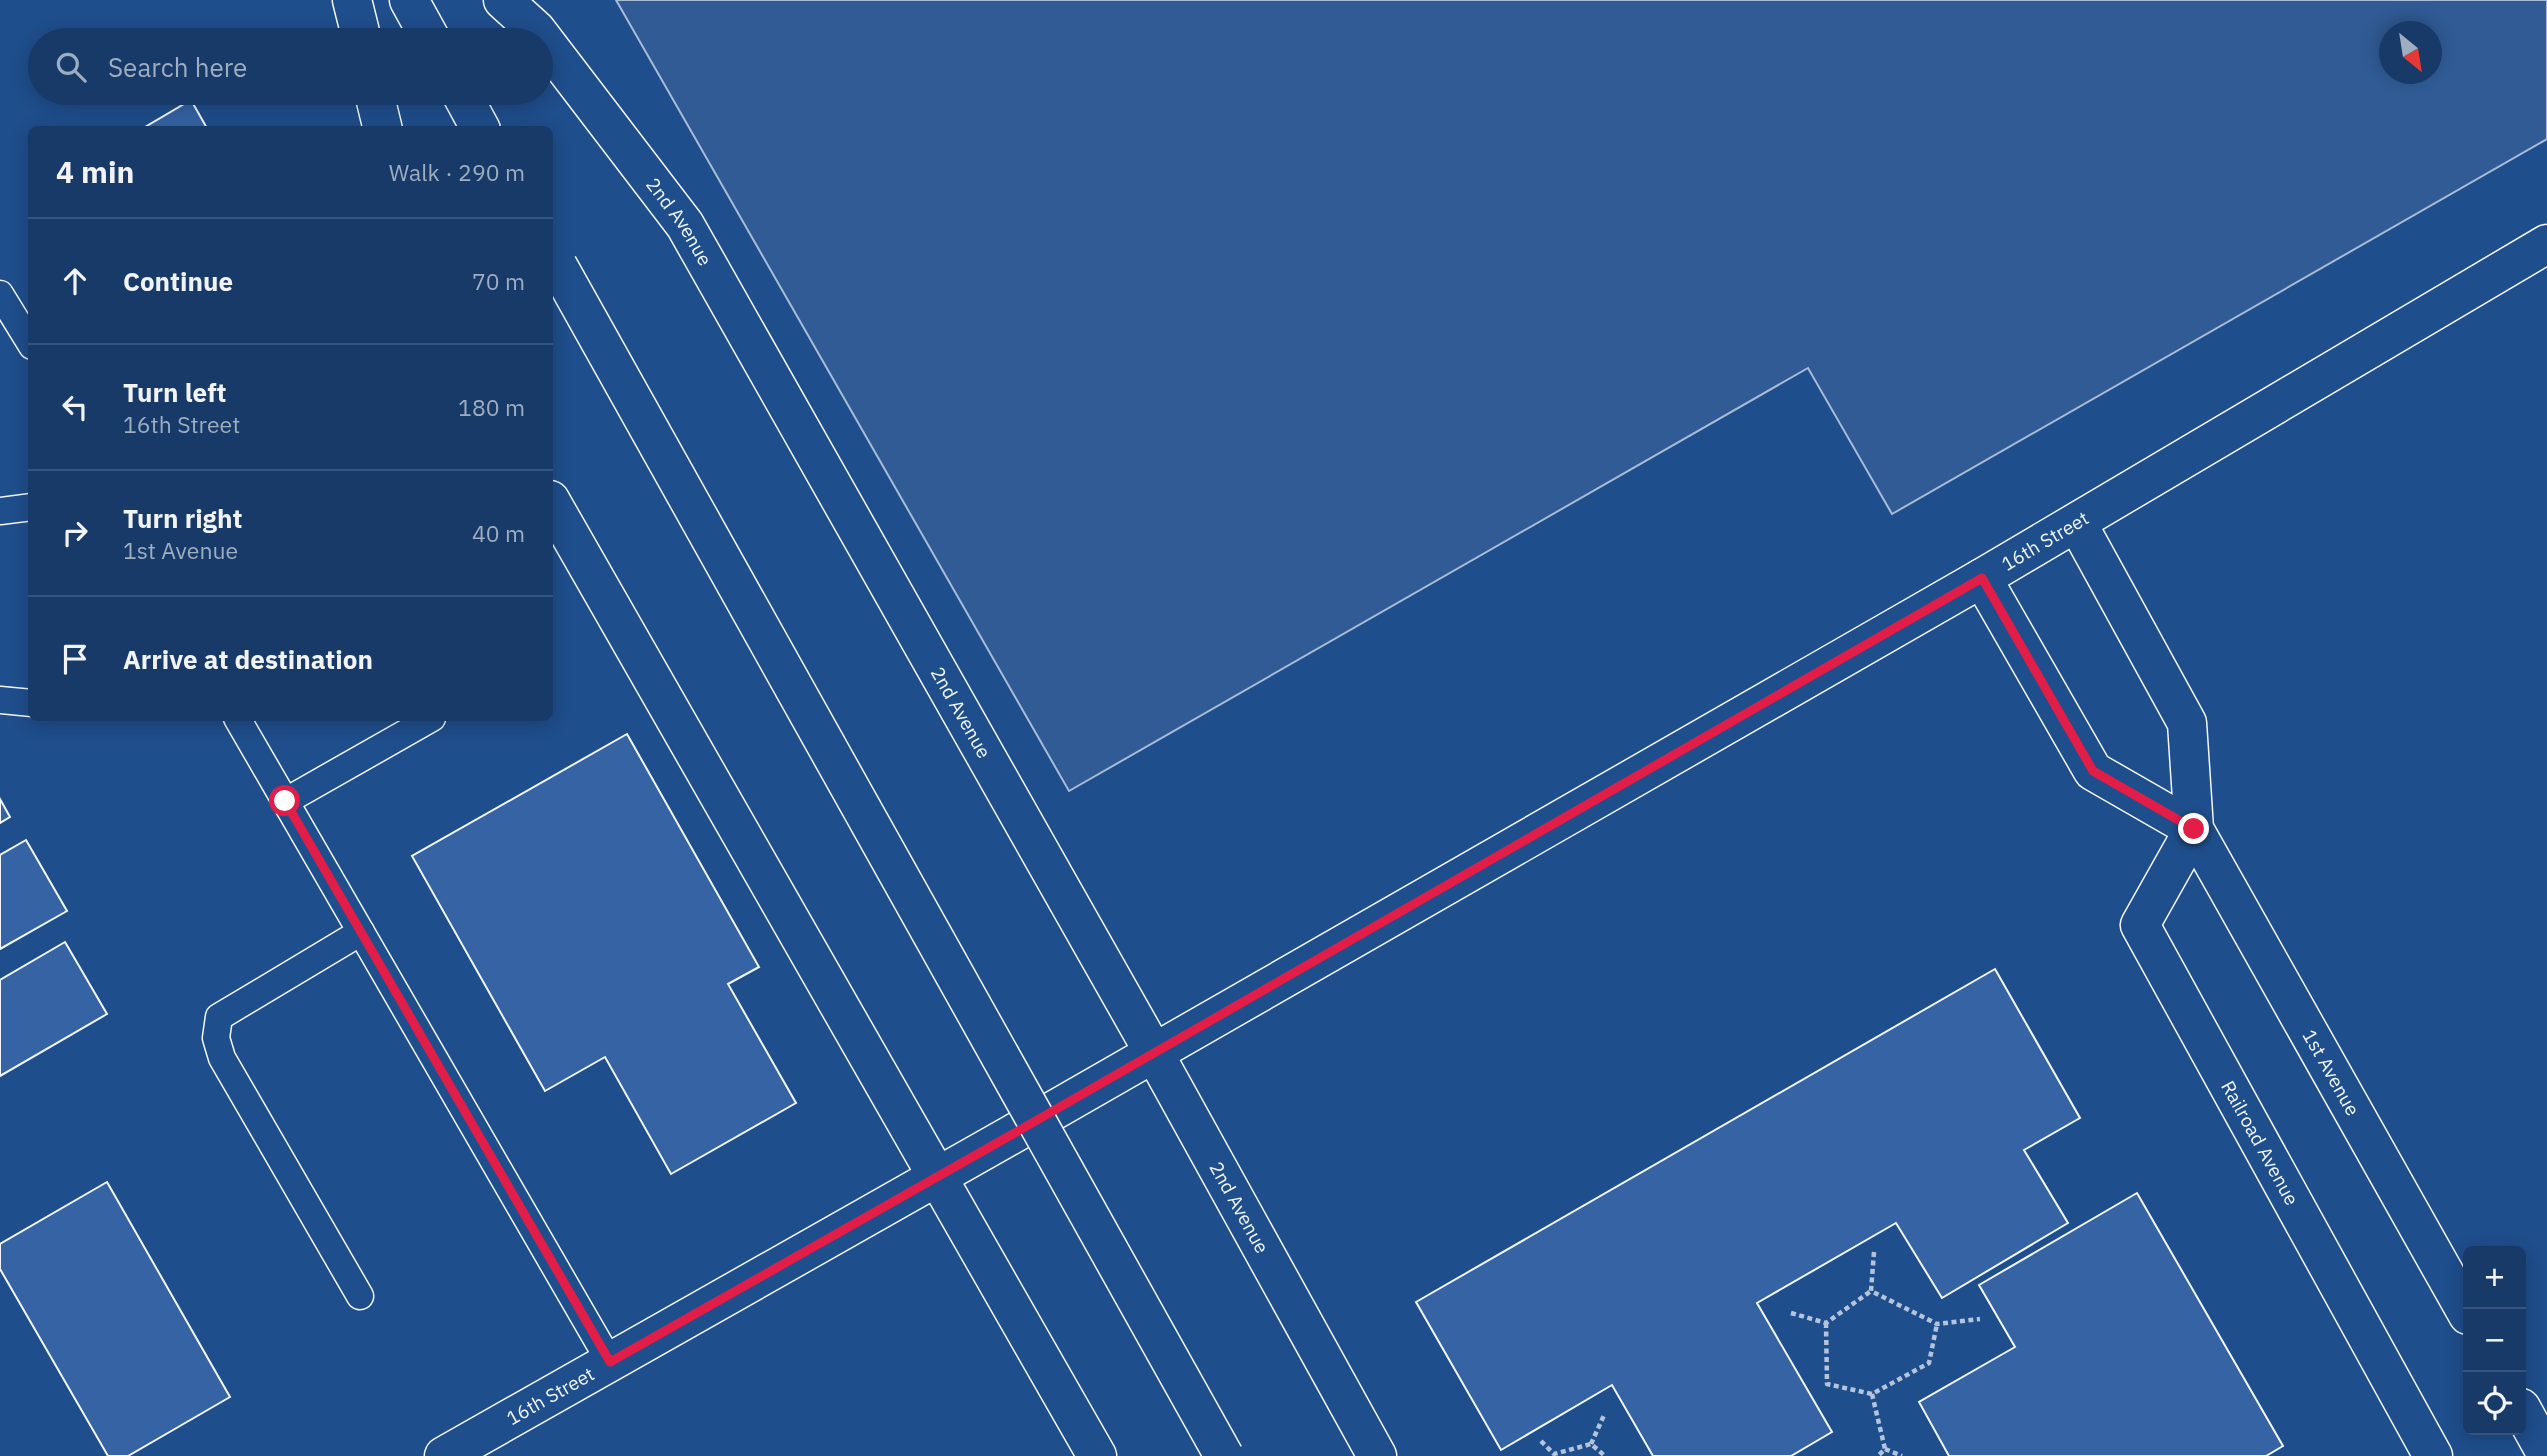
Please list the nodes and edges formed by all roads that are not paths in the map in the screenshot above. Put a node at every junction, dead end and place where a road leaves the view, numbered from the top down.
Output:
1 (352, 0) edge
2 (409, 0) edge
3 (503, 0) edge
4 (359, 28) edge
5 (424, 28) edge
6 (534, 28) edge
7 (553, 52) edge
8 (377, 105) edge
9 (467, 105) edge
10 (382, 126) edge
11 (479, 126) edge
12 (2547, 244) edge
13 (554, 259) edge
14 (0, 294) edge
15 (28, 340) edge
16 (553, 505) edge
17 (28, 508) edge
18 (0, 511) edge
19 (2077, 523) junction
20 (1982, 578) junction
21 (0, 700) edge
22 (28, 703) edge
23 (239, 721) edge
24 (427, 721) edge
25 (285, 801) junction
26 (2194, 829) junction
27 (361, 932) junction
28 (1154, 1053) junction
29 (937, 1177) junction
30 (360, 1296) dead end
31 (2465, 1309) edge
32 (610, 1362) junction
33 (2526, 1417) edge
34 (2547, 1455) edge
35 (444, 1456) edge
36 (1097, 1456) edge
37 (1224, 1456) edge
38 (1377, 1456) edge
39 (2433, 1456) edge

1 - 4 street
2 - 5 street
3 - 6 street, 2nd Avenue
7 - 28 street, 2nd Avenue
8 - 10 street
9 - 11 street
12 - 19 street, 16th Street
13 - 37 street, bridge
14 - 15 lane
16 - 29 street
17 - 18 lane
19 - 20 street, 16th Street
19 - 26 street, 1st Avenue
20 - 26 street
20 - 28 street, 16th Street
21 - 22 lane
23 - 25 lane
24 - 25 lane
25 - 27 lane
26 - 31 street, 1st Avenue
26 - 39 street, Railroad Avenue
27 - 30 lane
27 - 32 lane
28 - 29 street, 16th Street
28 - 38 street, 2nd Avenue
29 - 32 street, 16th Street
29 - 36 street
32 - 35 street, 16th Street
33 - 34 street

